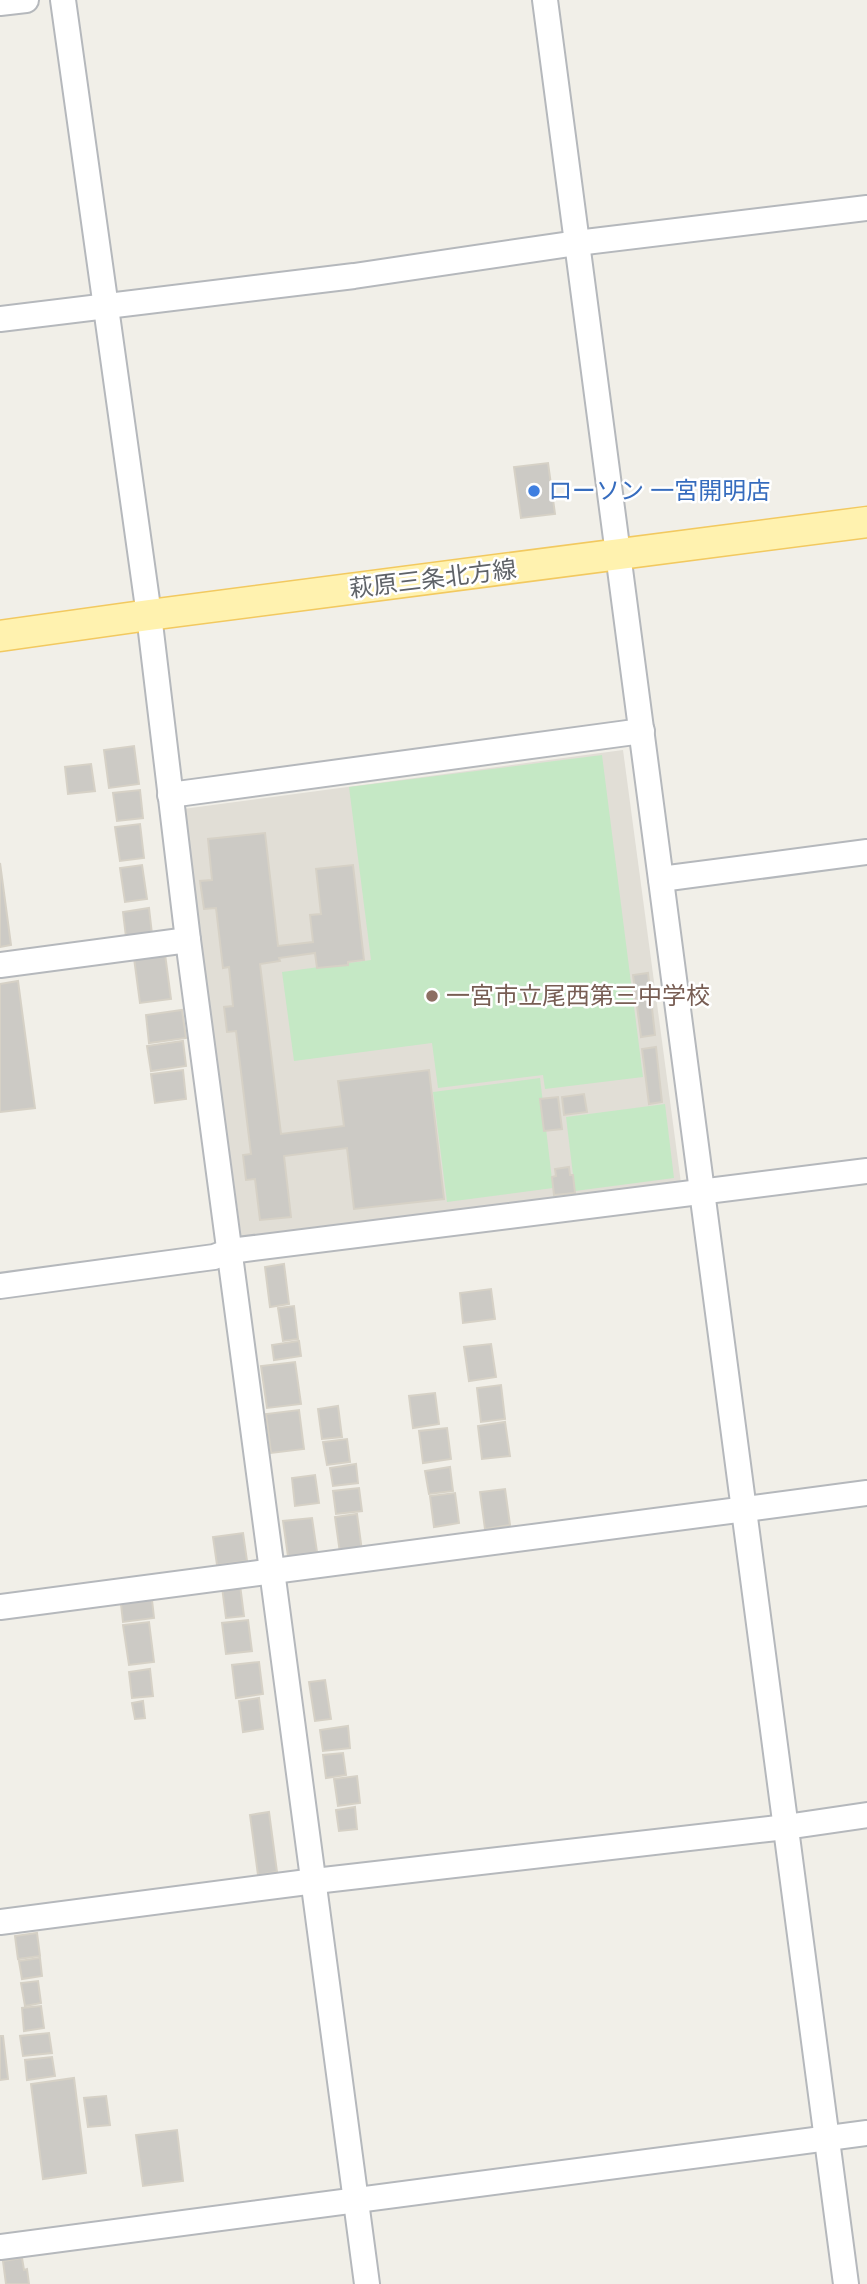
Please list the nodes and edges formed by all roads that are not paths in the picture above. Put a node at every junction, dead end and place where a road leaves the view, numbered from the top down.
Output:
1 (26, 0) edge
2 (63, 0) edge
3 (545, 0) edge
4 (0, 4) edge
5 (867, 208) edge
6 (577, 243) junction
7 (106, 304) junction
8 (0, 319) edge
9 (867, 522) edge
10 (618, 554) junction
11 (149, 615) junction
12 (0, 636) edge
13 (642, 730) junction
14 (170, 795) junction
15 (867, 852) edge
16 (661, 879) junction
17 (188, 940) junction
18 (0, 965) edge
19 (867, 1171) edge
20 (702, 1191) junction
21 (230, 1251) junction
22 (0, 1286) edge
23 (867, 1493) edge
24 (744, 1509) junction
25 (274, 1571) junction
26 (0, 1607) edge
27 (867, 1815) edge
28 (786, 1827) junction
29 (315, 1881) junction
30 (0, 1922) edge
31 (867, 2133) edge
32 (827, 2138) junction
33 (356, 2200) junction
34 (0, 2247) edge
35 (367, 2284) edge
36 (846, 2284) edge

1 - 4 street
2 - 7 street
3 - 6 street
5 - 6 street
6 - 7 street
6 - 10 street
7 - 8 street
7 - 11 street
9 - 10 main road, 萩原三条北方線
10 - 11 main road, 萩原三条北方線
10 - 13 street
11 - 12 main road, 萩原三条北方線
11 - 14 street
13 - 14 street
13 - 16 street
14 - 17 street
15 - 16 street
16 - 20 street
17 - 18 street
17 - 21 street
19 - 20 street
20 - 21 street
20 - 24 street
21 - 22 street
21 - 25 street
23 - 24 street
24 - 25 street
24 - 28 street
25 - 26 street
25 - 29 street
27 - 28 street
28 - 29 street
28 - 32 street
29 - 30 street
29 - 33 street
31 - 32 street
32 - 33 street
32 - 36 street
33 - 34 street
33 - 35 street

